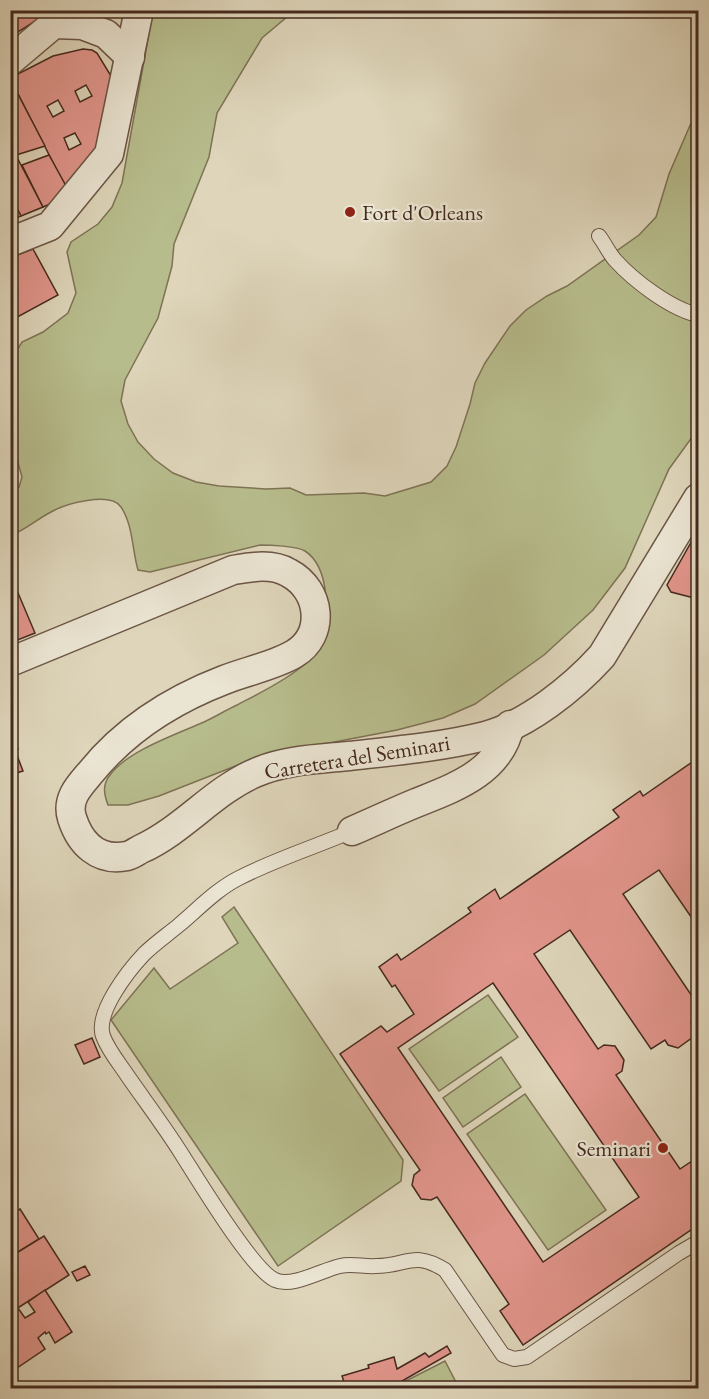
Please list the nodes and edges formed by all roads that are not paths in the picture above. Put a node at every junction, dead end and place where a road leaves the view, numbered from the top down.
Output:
1 (139, 10) edge
2 (62, 17) edge
3 (130, 57) junction
4 (10, 61) edge
5 (599, 236) dead end
6 (10, 242) edge
7 (699, 315) edge
8 (699, 498) edge
9 (10, 662) edge
10 (510, 725) junction
11 (352, 831) joint
12 (699, 1242) edge

1 - 3 street
2 - 3 street
2 - 4 street
3 - 6 street
5 - 7 lane
8 - 10 street, Carretera del Seminari
9 - 10 street, Carretera del Seminari
10 - 11 street
11 - 12 lane

